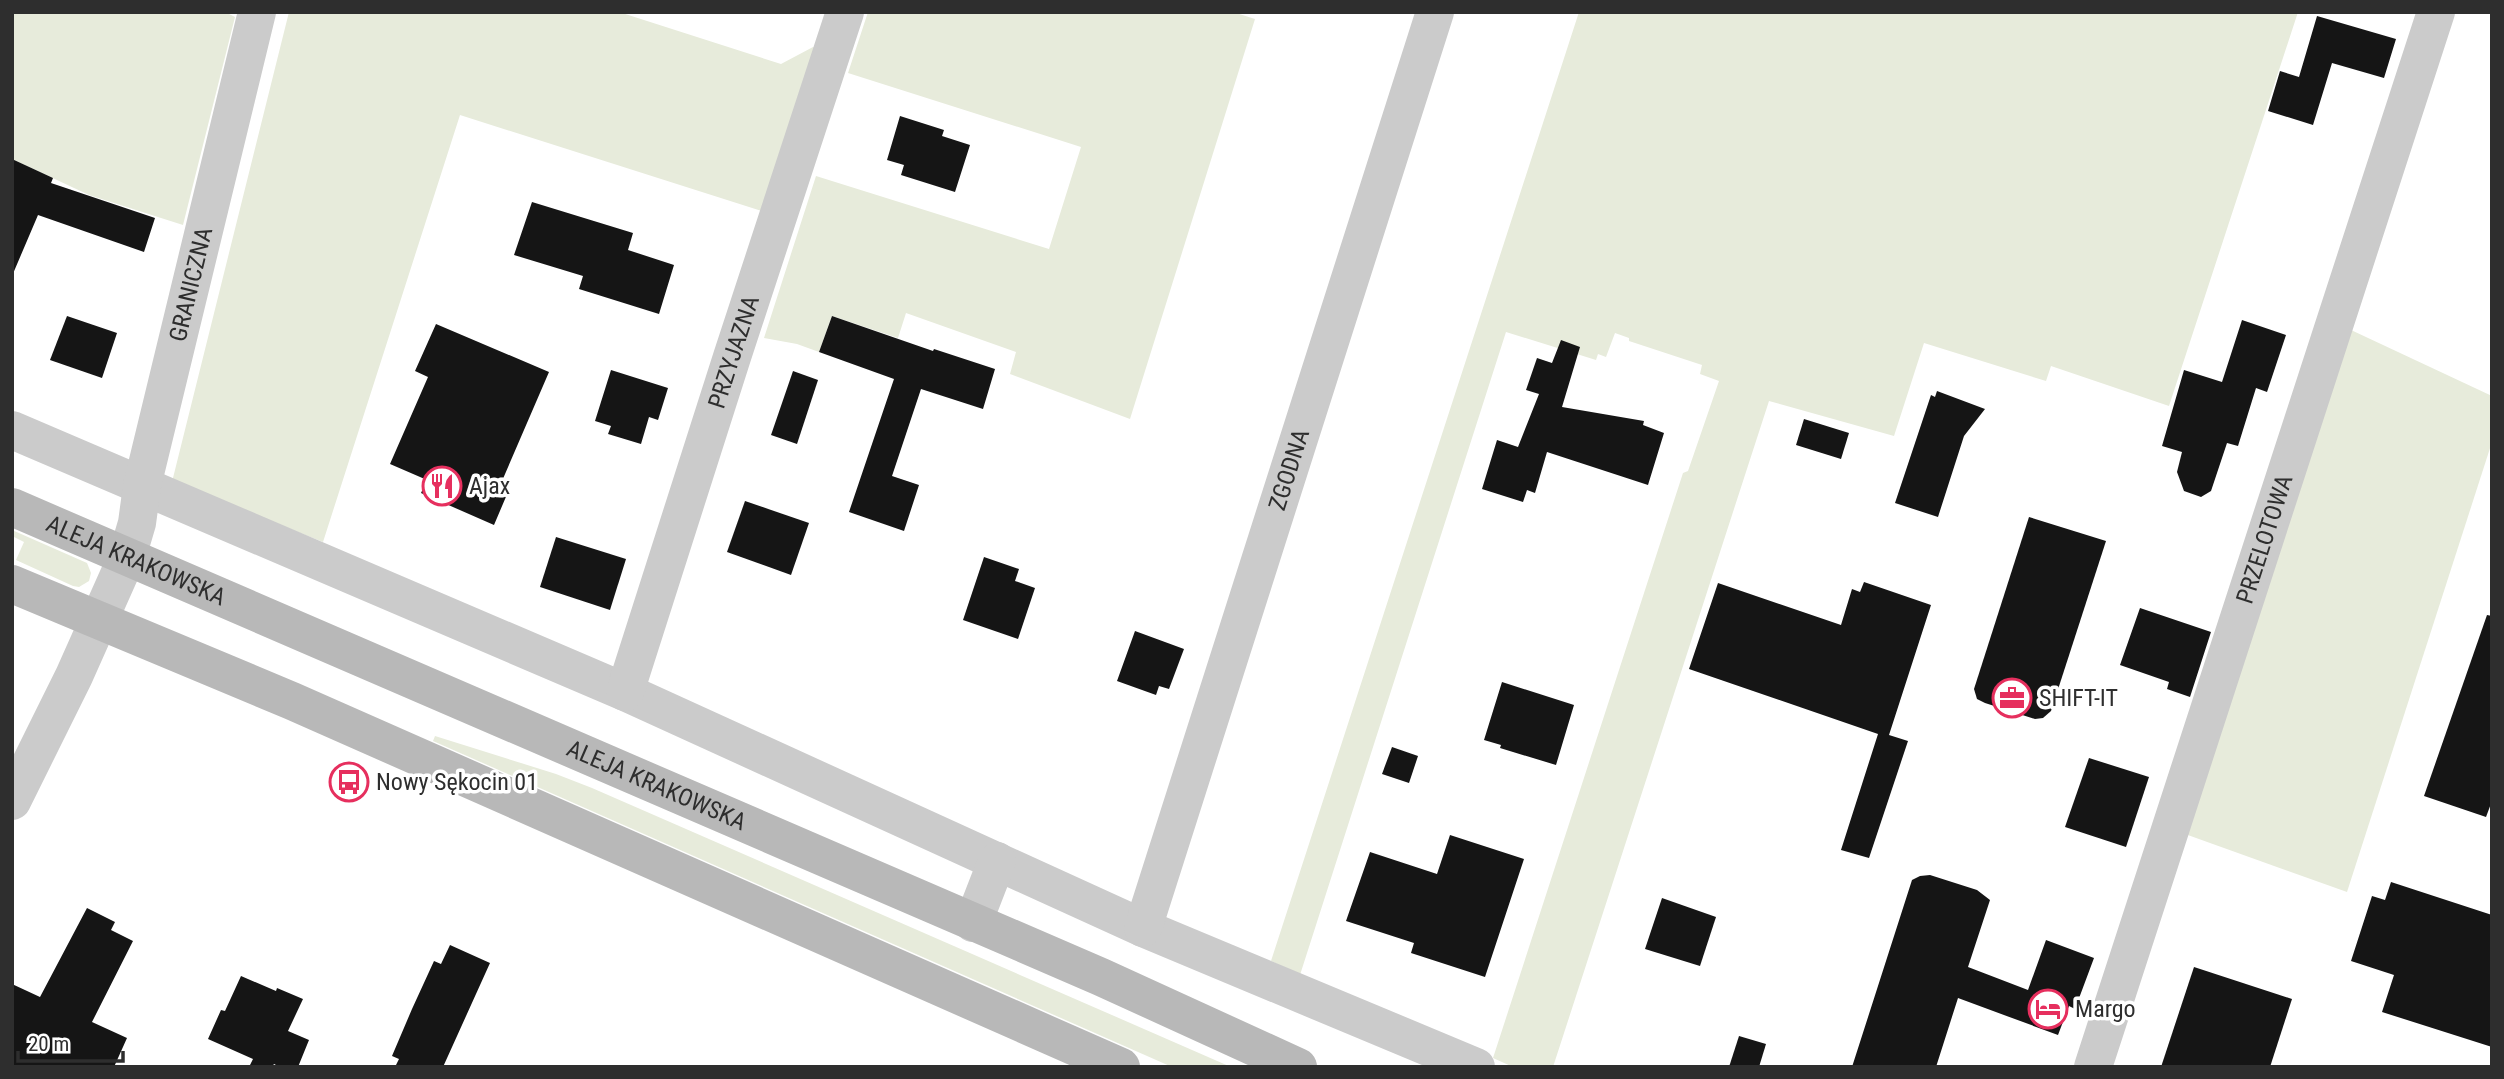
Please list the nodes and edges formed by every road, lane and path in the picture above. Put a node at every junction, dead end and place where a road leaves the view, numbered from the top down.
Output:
1 (257, 12) edge
2 (845, 12) edge
3 (1435, 12) edge
4 (2435, 12) edge
5 (12, 429) edge
6 (142, 486) junction
7 (12, 507) edge
8 (127, 557) junction
9 (12, 584) edge
10 (100, 621) junction
11 (625, 692) junction
12 (12, 801) edge
13 (997, 861) junction
14 (973, 923) junction
15 (1143, 928) junction
16 (1121, 1067) edge
17 (1298, 1067) edge
18 (1476, 1067) edge
19 (2094, 1067) edge

1 - 6 street, GRANICZNA
2 - 11 street, PRZYJAZNA
3 - 15 street, ZGODNA
4 - 19 street, PRZELOTOWA
5 - 6 street
6 - 8 street, GRANICZNA
6 - 11 street
7 - 8 main road, ALEJA KRAKOWSKA
8 - 10 street, GRANICZNA
8 - 14 main road, ALEJA KRAKOWSKA
9 - 10 main road
10 - 12 street, GRANICZNA
10 - 16 main road
11 - 13 street
13 - 14 street
13 - 15 street
14 - 17 main road, ALEJA KRAKOWSKA
15 - 18 street

